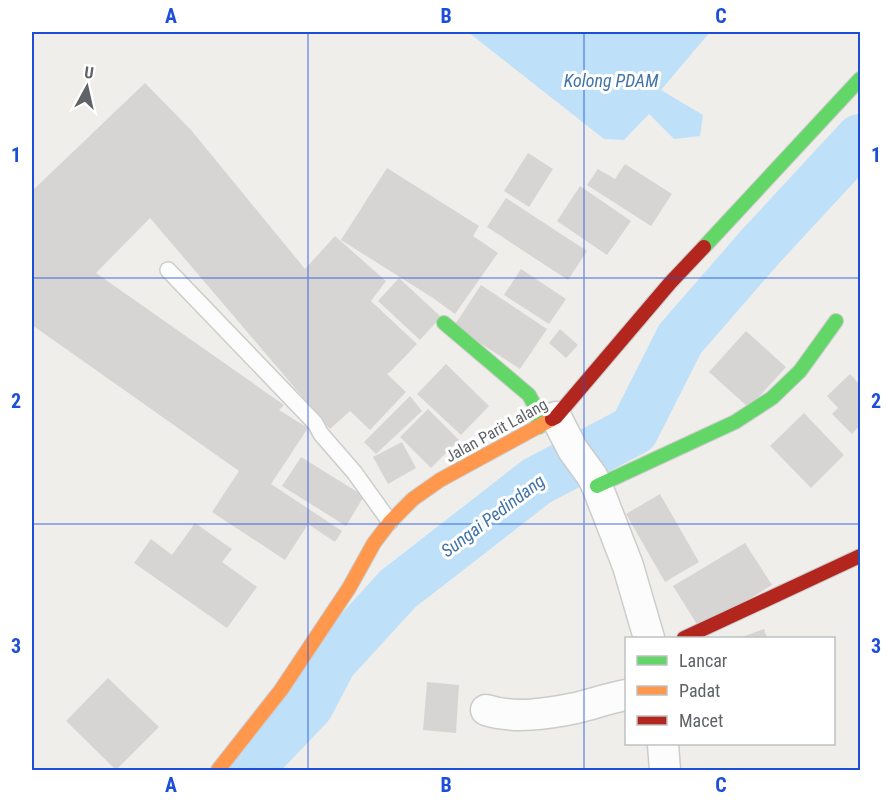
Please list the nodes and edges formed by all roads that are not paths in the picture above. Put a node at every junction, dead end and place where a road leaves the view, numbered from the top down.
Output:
1 (861, 79) edge
2 (168, 270) dead end
3 (836, 321) dead end
4 (444, 323) dead end
5 (547, 422) junction
6 (595, 481) junction
7 (390, 522) junction
8 (861, 556) edge
9 (648, 637) edge
10 (688, 637) edge
11 (625, 695) edge
12 (486, 710) dead end
13 (663, 745) edge
14 (218, 771) edge
15 (665, 771) edge

1 - 5 street, Jalan Parit Lalang
2 - 7 lane
3 - 6 street
4 - 5 street
5 - 6 street
5 - 7 street, Jalan Parit Lalang
6 - 9 street
7 - 14 street, Jalan Parit Lalang
8 - 10 street
11 - 12 street
13 - 15 street

